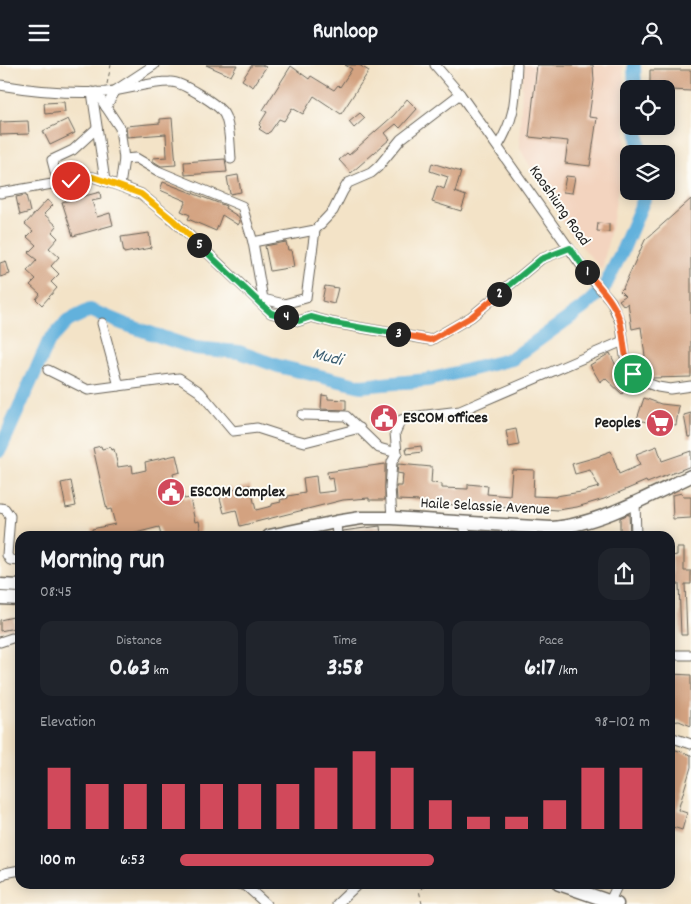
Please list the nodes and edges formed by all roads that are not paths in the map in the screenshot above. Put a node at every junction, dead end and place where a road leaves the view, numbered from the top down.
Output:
1 (154, 65) edge
2 (435, 65) edge
3 (517, 65) edge
4 (0, 85) edge
5 (116, 91) junction
6 (98, 92) junction
7 (460, 94) junction
8 (106, 107) junction
9 (97, 128) junction
10 (498, 146) junction
11 (124, 159) junction
12 (231, 159) dead end
13 (105, 181) junction
14 (58, 183) junction
15 (120, 186) junction
16 (0, 193) edge
17 (315, 230) junction
18 (253, 242) junction
19 (570, 248) junction
20 (102, 323) dead end
21 (623, 341) junction
22 (48, 370) dead end
23 (119, 386) junction
24 (691, 386) edge
25 (302, 415) dead end
26 (360, 428) junction
27 (397, 453) junction
28 (691, 477) edge
29 (635, 502) junction
30 (0, 508) edge
31 (392, 518) junction
32 (336, 522) junction
33 (464, 522) junction
34 (293, 531) edge
35 (337, 531) edge
36 (465, 531) edge
37 (562, 531) edge
38 (567, 531) edge
39 (636, 531) edge
40 (15, 560) edge
41 (0, 585) edge
42 (15, 586) edge
43 (0, 598) edge
44 (15, 599) edge
45 (12, 637) dead end
46 (0, 641) edge
47 (675, 655) edge
48 (691, 655) edge
49 (675, 739) edge
50 (691, 744) edge
51 (15, 871) edge
52 (0, 877) edge
53 (249, 889) edge
54 (353, 889) edge
55 (573, 889) edge
56 (617, 889) edge
57 (614, 903) edge
58 (266, 904) edge
59 (337, 904) edge

1 - 5 street
2 - 7 street, Kaoshiung Road
3 - 10 street
4 - 6 street
5 - 6 street
5 - 8 street
5 - 12 street
6 - 8 street
6 - 9 street
7 - 10 street, Kaoshiung Road
7 - 17 street
8 - 11 street
9 - 13 street
9 - 14 street
10 - 19 street, Kaoshiung Road
11 - 15 street
11 - 18 street
13 - 14 street
13 - 15 street
14 - 16 street
15 - 19 street
17 - 18 street
17 - 18 street
19 - 21 street, Kaoshiung Road
20 - 23 street
21 - 24 street, Kaoshiung Road
21 - 27 street
22 - 23 street
23 - 26 street
25 - 26 street
26 - 27 street
27 - 31 street
28 - 29 highway, Haile Selassie Avenue
29 - 38 highway, Haile Selassie Avenue
29 - 39 street
30 - 40 street
31 - 32 highway, Haile Selassie Avenue
31 - 33 highway, Haile Selassie Avenue
32 - 34 highway, Haile Selassie Avenue
32 - 35 street
33 - 36 street
33 - 37 highway, Haile Selassie Avenue
41 - 42 highway
43 - 44 highway
45 - 46 street
47 - 48 street
49 - 50 street
51 - 52 street
53 - 58 street
54 - 59 street
55 - 57 highway
56 - 57 street

